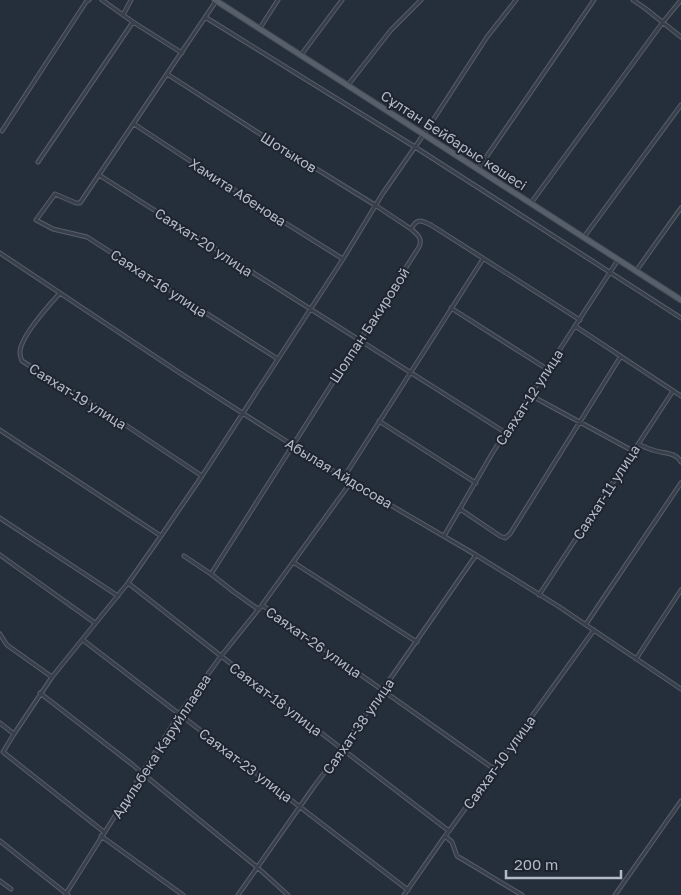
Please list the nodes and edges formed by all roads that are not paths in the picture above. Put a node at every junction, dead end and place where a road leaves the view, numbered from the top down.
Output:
1 (89, 0) edge
2 (102, 0) edge
3 (131, 0) edge
4 (278, 0) edge
5 (342, 0) edge
6 (421, 0) edge
7 (516, 0) edge
8 (594, 0) edge
9 (633, 0) edge
10 (681, 0) edge
11 (216, 1) edge
12 (123, 15) junction
13 (205, 17) junction
14 (133, 22) junction
15 (663, 22) junction
16 (260, 28) junction
17 (681, 37) edge
18 (182, 53) junction
19 (301, 55) junction
20 (167, 74) junction
21 (348, 85) junction
22 (681, 105) edge
23 (134, 124) junction
24 (2, 131) dead end
25 (424, 134) junction
26 (415, 146) junction
27 (38, 162) dead end
28 (478, 169) junction
29 (99, 175) junction
30 (532, 203) junction
31 (375, 205) junction
32 (681, 208) edge
33 (410, 229) junction
34 (584, 237) junction
35 (0, 252) edge
36 (343, 259) junction
37 (483, 259) junction
38 (618, 259) junction
39 (636, 271) junction
40 (610, 272) junction
41 (60, 293) junction
42 (681, 300) edge
43 (451, 308) junction
44 (309, 309) junction
45 (681, 318) edge
46 (580, 320) junction
47 (575, 326) junction
48 (360, 340) junction
49 (621, 356) junction
50 (278, 358) junction
51 (547, 369) junction
52 (410, 373) junction
53 (673, 391) junction
54 (530, 395) junction
55 (681, 396) edge
56 (242, 413) junction
57 (379, 421) junction
58 (580, 422) junction
59 (0, 430) edge
60 (506, 433) junction
61 (638, 444) junction
62 (293, 445) junction
63 (633, 451) junction
64 (681, 462) edge
65 (202, 476) junction
66 (344, 478) junction
67 (352, 482) junction
68 (476, 483) junction
69 (681, 483) edge
70 (460, 509) junction
71 (0, 518) edge
72 (161, 536) junction
73 (444, 536) junction
74 (0, 555) edge
75 (476, 555) junction
76 (184, 556) dead end
77 (294, 562) junction
78 (211, 574) junction
79 (128, 583) junction
80 (681, 590) edge
81 (539, 595) junction
82 (118, 596) junction
83 (262, 605) junction
84 (258, 609) junction
85 (95, 623) junction
86 (586, 624) junction
87 (594, 630) junction
88 (0, 634) edge
89 (83, 640) junction
90 (417, 642) junction
91 (221, 656) junction
92 (636, 659) junction
93 (52, 677) junction
94 (681, 689) edge
95 (383, 690) junction
96 (40, 693) junction
97 (180, 713) junction
98 (0, 723) edge
99 (14, 734) junction
100 (341, 748) junction
101 (1, 753) edge
102 (494, 769) junction
103 (142, 773) junction
104 (681, 801) edge
105 (301, 806) junction
106 (449, 831) junction
107 (104, 832) junction
108 (102, 836) junction
109 (445, 836) junction
110 (0, 842) edge
111 (257, 868) junction
112 (0, 882) edge
113 (11, 889) dead end
114 (408, 890) junction
115 (66, 894) edge
116 (183, 895) edge
117 (238, 895) edge
118 (288, 895) edge
119 (404, 895) edge
120 (522, 895) edge
121 (615, 895) edge

1 - 24 street
2 - 12 street
3 - 12 street
4 - 16 street
5 - 19 street
6 - 21 street
7 - 25 street
8 - 28 street
9 - 15 street
10 - 15 street
11 - 13 street
11 - 16 main road, Сұлтан Бейбарыс көшесі
12 - 14 street
13 - 18 street
13 - 26 street
14 - 18 street
14 - 27 street
15 - 17 street
15 - 30 street
16 - 19 main road, Сұлтан Бейбарыс көшесі
18 - 20 street
19 - 21 main road, Сұлтан Бейбарыс көшесі
20 - 23 street
20 - 31 street, Шотыков
21 - 25 main road, Сұлтан Бейбарыс көшесі
22 - 34 street
23 - 29 street
23 - 36 street, Хамита Абенова
25 - 26 street
25 - 28 main road, Сұлтан Бейбарыс көшесі
26 - 31 street
26 - 40 street
28 - 30 main road, Сұлтан Бейбарыс көшесі
29 - 44 street, Саяхат-20 улица
29 - 50 street, Саяхат-16 улица
30 - 34 main road, Сұлтан Бейбарыс көшесі
31 - 33 street, Шотыков
31 - 36 street
32 - 39 street
33 - 37 street
33 - 48 street, Шолпан Бакировой
34 - 38 main road, Сұлтан Бейбарыс көшесі
35 - 41 street, Абылая Айдосова
36 - 44 street
37 - 43 street
37 - 46 street
38 - 39 main road, Сұлтан Бейбарыс көшесі
38 - 40 street, Саяхат-12 улица
39 - 42 main road, Сұлтан Бейбарыс көшесі
40 - 45 street
40 - 46 street, Саяхат-12 улица
41 - 56 street, Абылая Айдосова
41 - 65 street, Саяхат-19 улица
43 - 51 street
43 - 52 street
44 - 48 street, Саяхат-20 улица
44 - 50 street
46 - 47 street, Саяхат-12 улица
47 - 49 street
47 - 51 street, Саяхат-12 улица
48 - 52 street, Саяхат-20 улица
48 - 62 street, Шолпан Бакировой
49 - 53 street
49 - 58 street
50 - 56 street
51 - 54 street, Саяхат-12 улица
52 - 57 street
52 - 60 street, Саяхат-20 улица
53 - 55 street
53 - 61 street, Саяхат-11 улица
54 - 58 street
54 - 60 street, Саяхат-12 улица
56 - 62 street, Абылая Айдосова
56 - 65 street
57 - 66 street
57 - 68 street
58 - 63 street
58 - 70 street
59 - 72 street
60 - 68 street, Саяхат-12 улица
61 - 63 street, Саяхат-11 улица
61 - 64 street
62 - 66 street, Абылая Айдосова
62 - 78 street, Шолпан Бакировой
63 - 81 street, Саяхат-11 улица
65 - 72 street
66 - 67 street, Абылая Айдосова
67 - 73 street, Абылая Айдосова
67 - 77 street
68 - 70 street, Саяхат-12 улица
69 - 86 street
70 - 73 street, Саяхат-12 улица
71 - 82 street
72 - 79 street
73 - 75 street, Абылая Айдосова
74 - 85 street
75 - 81 street, Абылая Айдосова
75 - 90 street, Саяхат-38 улица
76 - 78 street
77 - 83 street
77 - 90 street
78 - 84 street
79 - 82 street
79 - 91 street, Саяхат-18 улица
80 - 92 street
81 - 86 street, Абылая Айдосова
82 - 85 street
83 - 84 street, Саяхат-26 улица
83 - 95 street, Саяхат-26 улица
84 - 91 street, Адильбека Каруйллаева
85 - 89 street
86 - 87 street, Абылая Айдосова
87 - 92 street, Абылая Айдосова
87 - 102 street, Саяхат-10 улица
88 - 93 street
89 - 93 street
89 - 97 street, Саяхат-23 улица
90 - 95 street, Саяхат-38 улица
91 - 97 street, Адильбека Каруйллаева
91 - 100 street, Саяхат-18 улица
92 - 94 street, Абылая Айдосова
93 - 96 street
95 - 100 street, Саяхат-38 улица
95 - 102 street, Саяхат-26 улица
96 - 99 street
96 - 103 street
97 - 103 street, Адильбека Каруйллаева
97 - 105 street, Саяхат-23 улица
98 - 99 street
99 - 101 street
100 - 105 street, Саяхат-38 улица
100 - 106 street, Саяхат-18 улица
101 - 107 street
102 - 106 street, Саяхат-10 улица
103 - 107 street, Адильбека Каруйллаева
103 - 111 street
104 - 121 street
105 - 111 street, Саяхат-38 улица
105 - 114 street, Саяхат-23 улица
106 - 109 street, Саяхат-10 улица
107 - 108 street, Адильбека Каруйллаева
108 - 115 street, Адильбека Каруйллаева
108 - 116 street
109 - 114 street, Саяхат-10 улица
109 - 120 street
110 - 115 street
111 - 117 street, Саяхат-38 улица
111 - 118 street
112 - 113 street
114 - 119 street, Саяхат-10 улица

